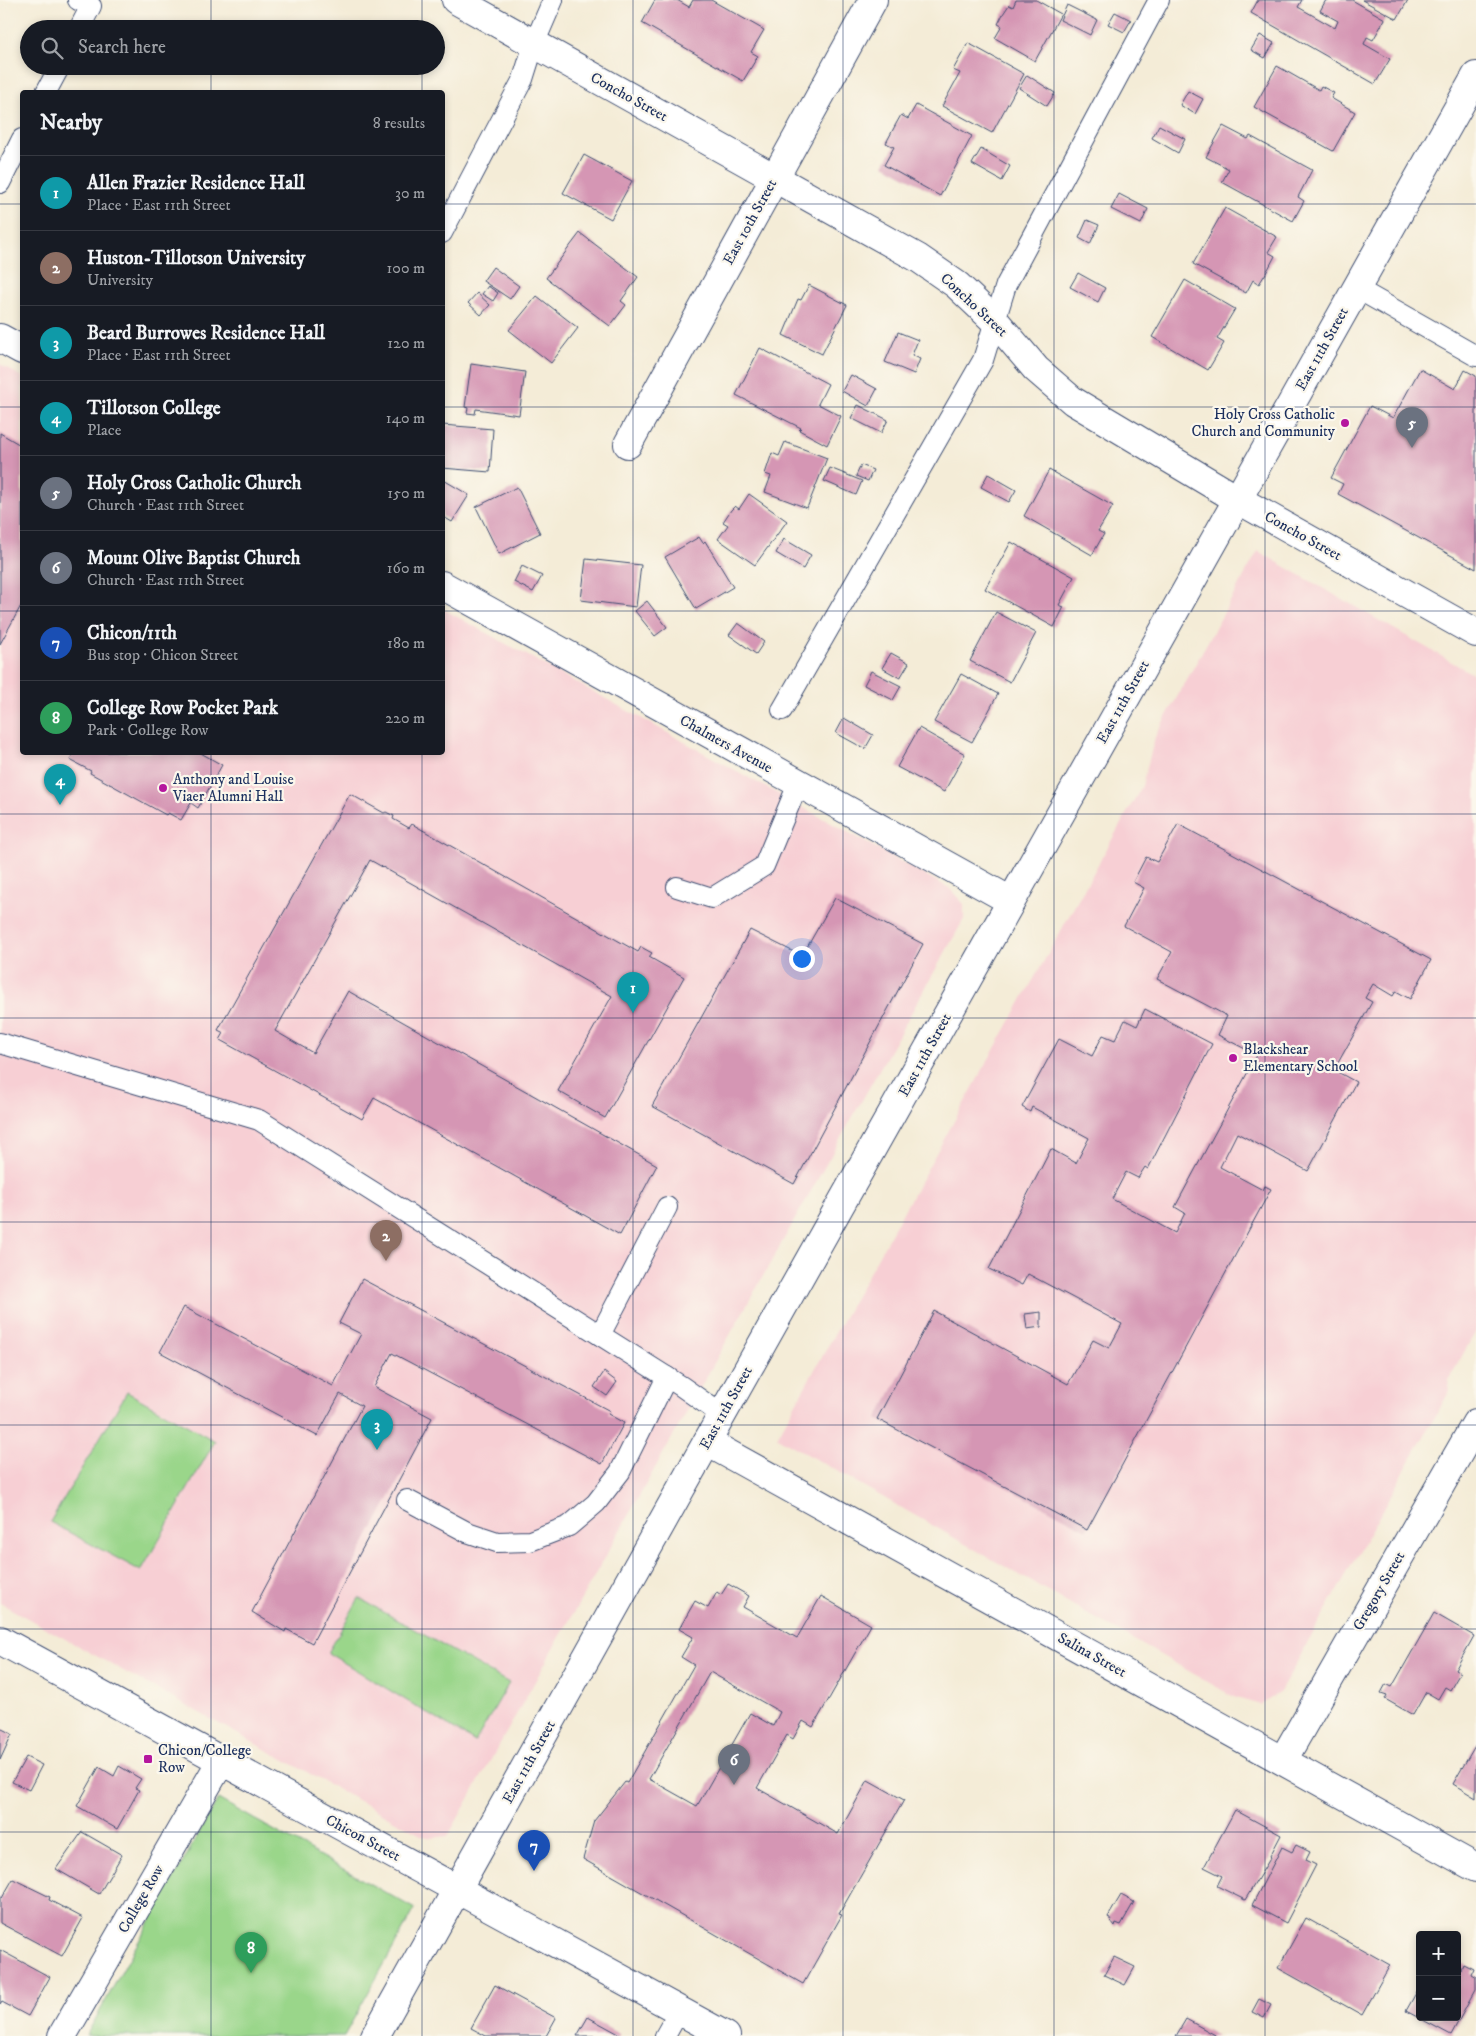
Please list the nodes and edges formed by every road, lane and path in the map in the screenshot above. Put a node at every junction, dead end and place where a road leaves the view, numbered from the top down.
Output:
1 (78, 0) edge
2 (456, 0) edge
3 (553, 0) edge
4 (873, 0) edge
5 (1159, 0) edge
6 (84, 20) edge
7 (534, 44) junction
8 (55, 75) edge
9 (1476, 76) edge
10 (47, 90) edge
11 (20, 144) edge
12 (775, 177) junction
13 (0, 184) edge
14 (445, 227) edge
15 (1356, 288) junction
16 (996, 322) junction
17 (0, 338) edge
18 (20, 349) edge
19 (1476, 356) edge
20 (628, 444) dead end
21 (1237, 499) junction
22 (445, 587) edge
23 (1476, 633) edge
24 (782, 710) dead end
25 (798, 784) junction
26 (677, 887) dead end
27 (1011, 901) junction
28 (0, 1043) edge
29 (667, 1207) dead end
30 (600, 1335) junction
31 (667, 1378) junction
32 (722, 1415) junction
33 (1476, 1424) edge
34 (707, 1442) junction
35 (407, 1500) dead end
36 (0, 1640) edge
37 (1283, 1760) junction
38 (221, 1761) junction
39 (1476, 1868) edge
40 (458, 1888) junction
41 (679, 2010) junction
42 (62, 2036) edge
43 (375, 2036) edge
44 (665, 2036) edge
45 (726, 2036) edge

1 - 6 lane
2 - 7 street, Concho Street
3 - 7 lane
4 - 12 street, East 10th Street
5 - 16 lane
7 - 12 street, Concho Street
7 - 14 lane
8 - 10 lane
9 - 15 street, East 11th Street
11 - 13 lane
12 - 16 street, Concho Street
12 - 20 street, East 10th Street
15 - 19 lane
15 - 21 street, East 11th Street
16 - 21 street, Concho Street
16 - 24 lane
17 - 18 street
21 - 23 street, Concho Street
21 - 27 street, East 11th Street
22 - 25 street, Chalmers Avenue
25 - 26 lane
25 - 27 street, Chalmers Avenue
27 - 32 street, East 11th Street
28 - 30 lane
29 - 30 lane
30 - 31 lane
31 - 32 lane
31 - 35 lane
32 - 34 street, East 11th Street
33 - 37 street, Gregory Street
34 - 37 street, Salina Street
34 - 40 street, East 11th Street
36 - 38 street, Chicon Street
37 - 39 street, Salina Street
38 - 40 street, Chicon Street
38 - 42 street, College Row
40 - 41 street, Chicon Street
40 - 43 street, East 11th Street
41 - 44 lane
41 - 45 street, Chicon Street

